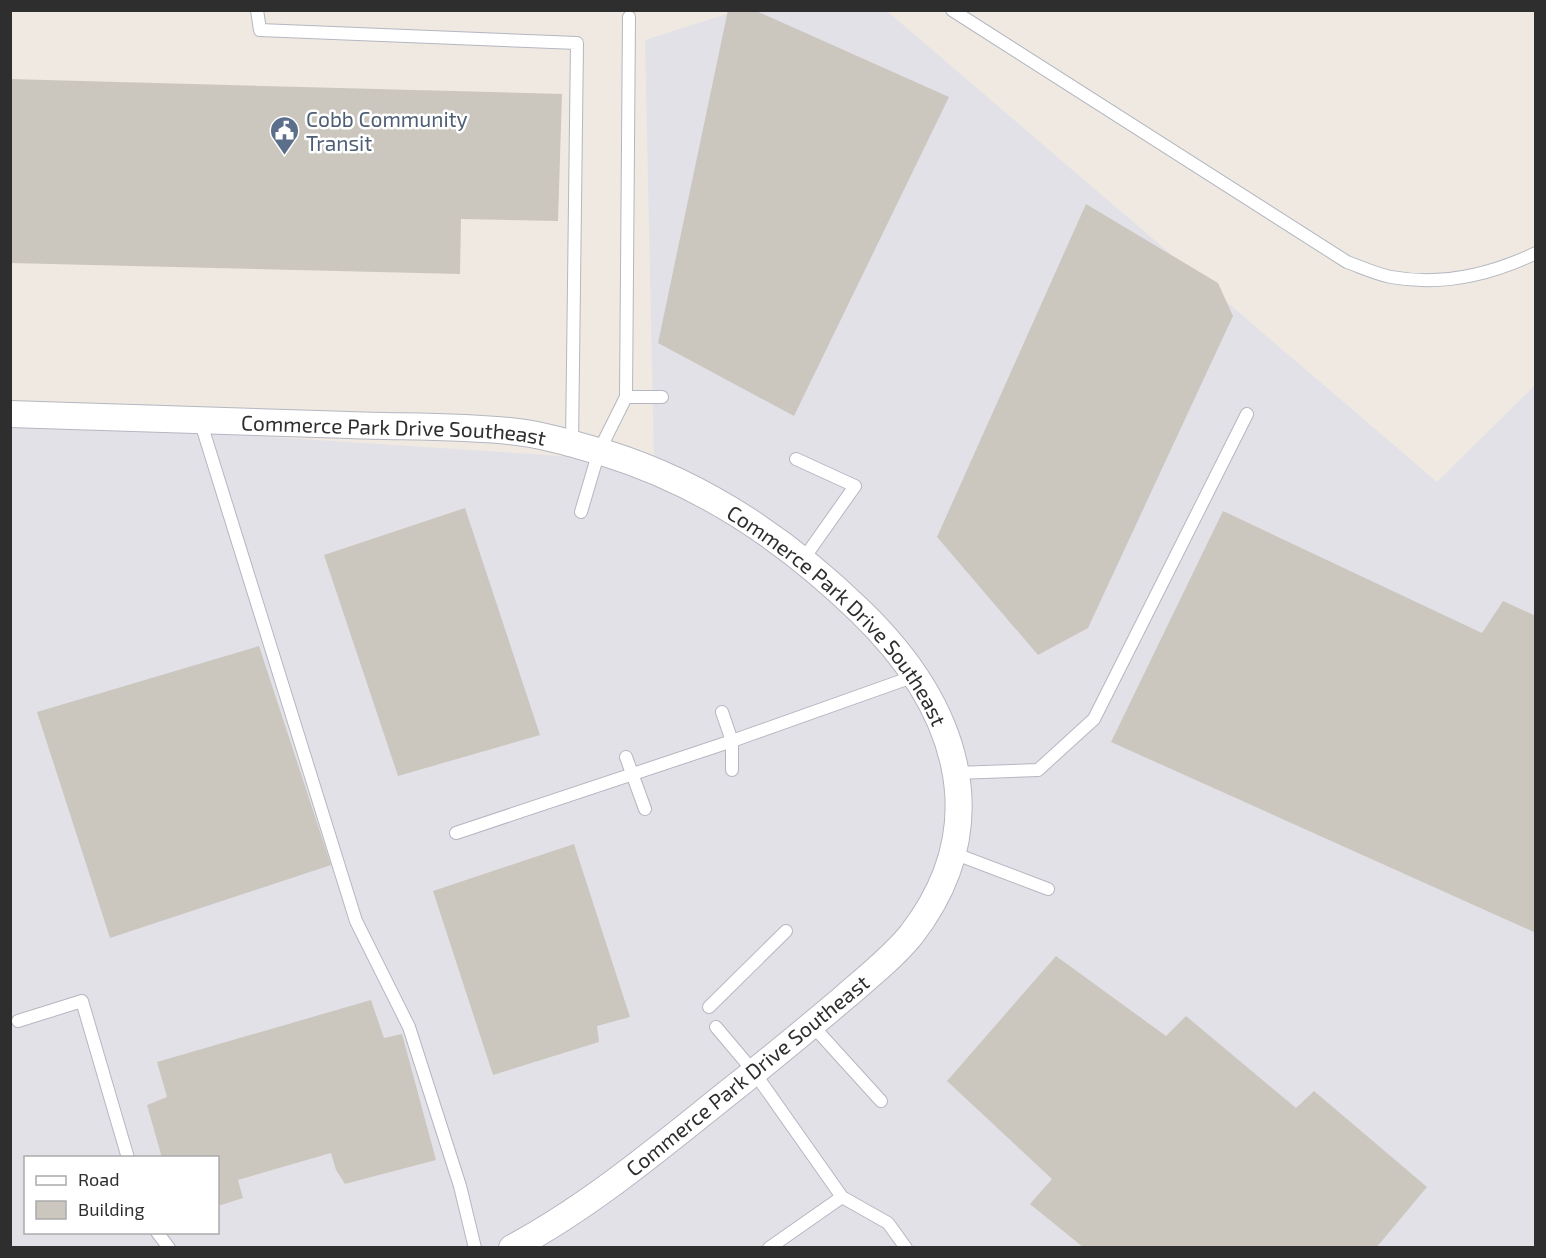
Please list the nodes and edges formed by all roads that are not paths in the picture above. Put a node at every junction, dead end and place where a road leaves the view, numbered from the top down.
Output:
1 (257, 10) edge
2 (952, 10) edge
3 (629, 17) dead end
4 (1536, 253) edge
5 (626, 397) junction
6 (662, 397) dead end
7 (10, 414) edge
8 (1247, 414) dead end
9 (200, 420) junction
10 (572, 444) junction
11 (599, 451) junction
12 (796, 459) dead end
13 (581, 512) dead end
14 (802, 561) junction
15 (915, 676) junction
16 (722, 712) dead end
17 (732, 741) junction
18 (626, 757) dead end
19 (732, 770) dead end
20 (956, 773) junction
21 (632, 774) junction
22 (645, 809) dead end
23 (456, 833) dead end
24 (953, 854) junction
25 (1048, 889) dead end
26 (786, 932) dead end
27 (709, 1007) dead end
28 (18, 1021) dead end
29 (812, 1025) junction
30 (716, 1027) dead end
31 (754, 1072) junction
32 (881, 1101) dead end
33 (127, 1156) edge
34 (842, 1197) junction
35 (158, 1234) edge
36 (170, 1248) edge
37 (475, 1248) edge
38 (512, 1248) edge
39 (769, 1248) edge
40 (906, 1248) edge

1 - 10 lane
2 - 4 lane
3 - 5 lane
5 - 6 lane
5 - 11 lane
7 - 9 street, Commerce Park Drive Southeast
8 - 20 lane
9 - 10 street, Commerce Park Drive Southeast
9 - 37 lane
10 - 11 street, Commerce Park Drive Southeast
11 - 13 lane
11 - 14 street, Commerce Park Drive Southeast
12 - 14 lane
14 - 15 street, Commerce Park Drive Southeast
15 - 17 lane
15 - 20 street, Commerce Park Drive Southeast
16 - 17 lane
17 - 19 lane
17 - 21 lane
18 - 21 lane
20 - 24 street, Commerce Park Drive Southeast
21 - 22 lane
21 - 23 lane
24 - 25 lane
24 - 29 street, Commerce Park Drive Southeast
26 - 27 lane
28 - 33 lane
29 - 31 street, Commerce Park Drive Southeast
29 - 32 lane
30 - 31 lane
31 - 34 lane
31 - 38 street, Commerce Park Drive Southeast
34 - 39 lane
34 - 40 lane
35 - 36 lane

